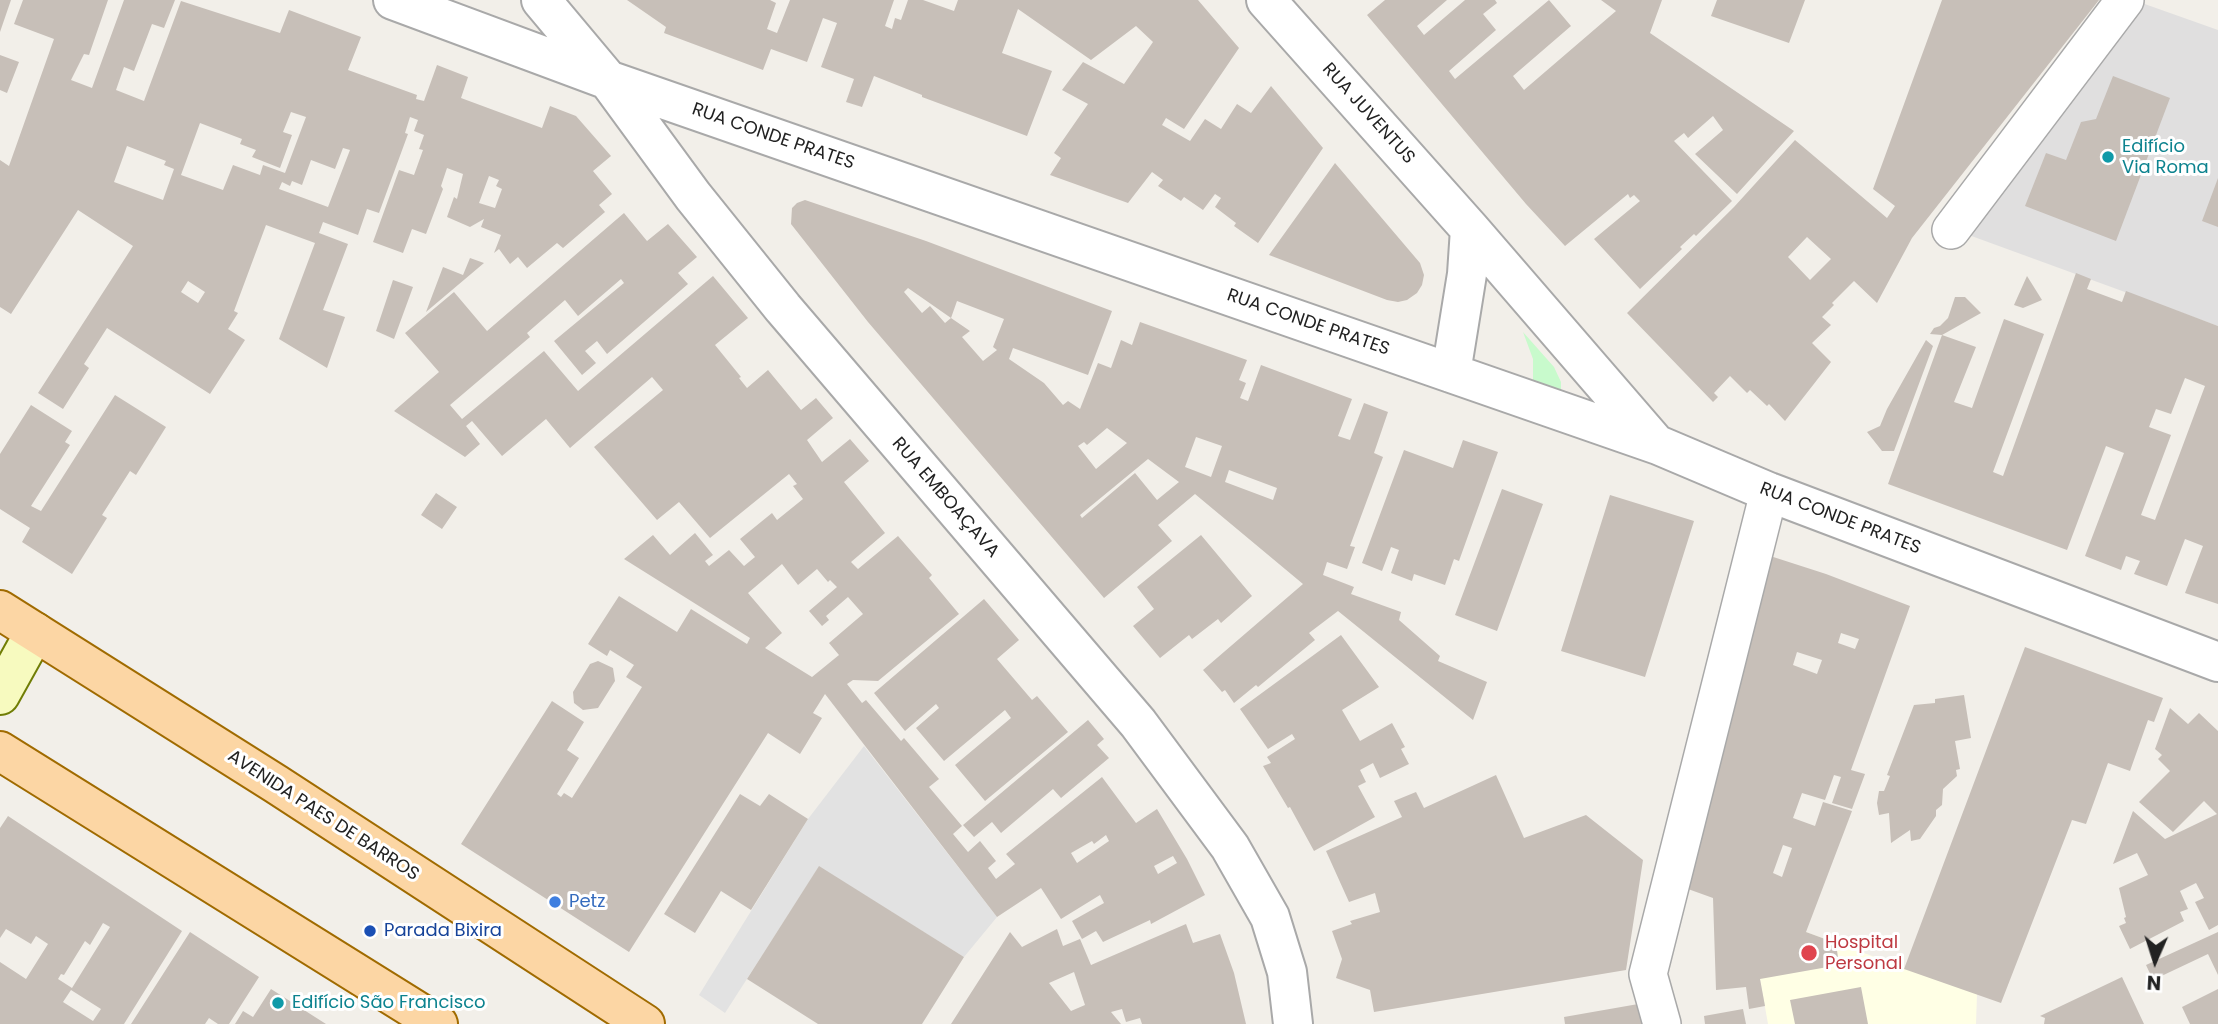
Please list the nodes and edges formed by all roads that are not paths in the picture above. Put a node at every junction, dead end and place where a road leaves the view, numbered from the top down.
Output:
1 (393, 0) edge
2 (541, 0) edge
3 (1266, 0) edge
4 (2124, 0) edge
5 (608, 80) junction
6 (1470, 229) junction
7 (1951, 230) dead end
8 (1451, 373) junction
9 (1658, 445) junction
10 (1769, 492) junction
11 (0, 610) edge
12 (35, 632) junction
13 (2218, 662) edge
14 (0, 695) edge
15 (0, 751) edge
16 (438, 1024) edge
17 (645, 1024) edge
18 (1293, 1024) edge
19 (1662, 1024) edge

1 - 5 street, RUA CONDE PRATES
2 - 5 street, RUA EMBOAÇAVA
3 - 6 street, RUA JUVENTUS
4 - 7 street
5 - 8 street, RUA CONDE PRATES
5 - 18 street, RUA EMBOAÇAVA
6 - 8 street
6 - 9 street, RUA JUVENTUS
8 - 9 street, RUA CONDE PRATES
9 - 10 street, RUA CONDE PRATES
10 - 13 street, RUA CONDE PRATES
10 - 19 street
11 - 12 main road, AVENIDA PAES DE BARROS
12 - 14 main road
12 - 17 main road, AVENIDA PAES DE BARROS
15 - 16 main road

